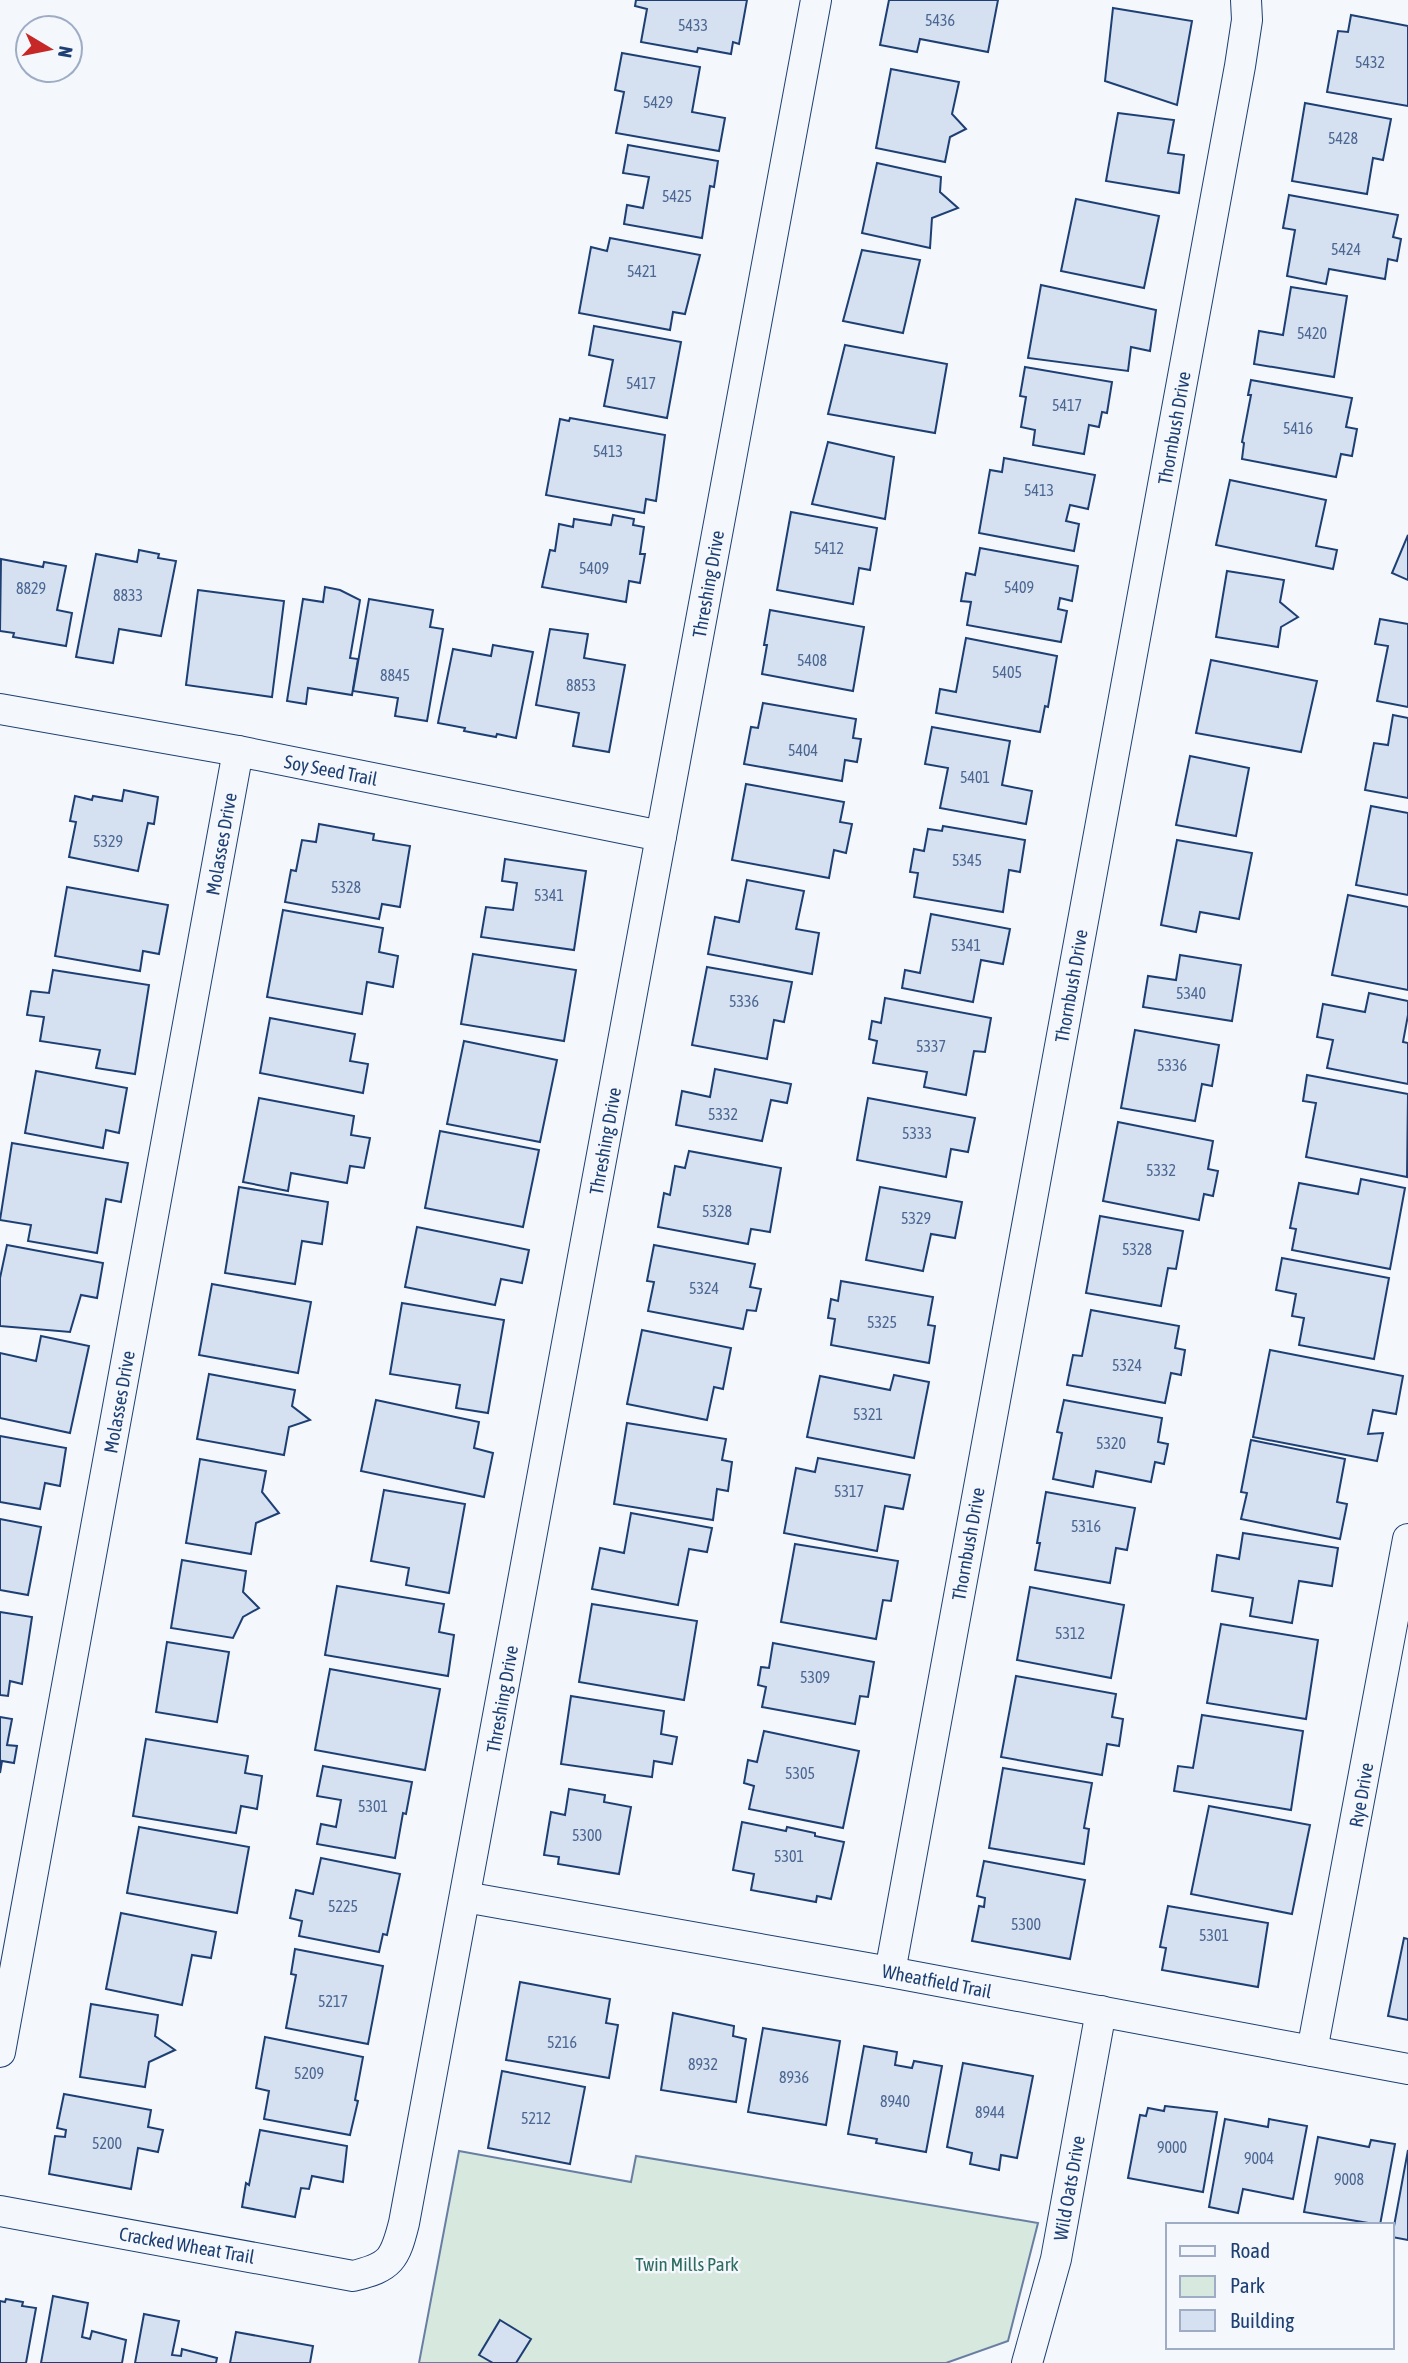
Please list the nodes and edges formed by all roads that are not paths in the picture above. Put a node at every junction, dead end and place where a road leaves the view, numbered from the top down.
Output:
1 (816, 0) edge
2 (1247, 0) edge
3 (0, 709) edge
4 (238, 751) junction
5 (661, 836) junction
6 (1408, 1539) edge
7 (465, 1897) junction
8 (890, 1972) junction
9 (1101, 2011) junction
10 (1312, 2051) junction
11 (0, 2052) edge
12 (1408, 2069) edge
13 (0, 2211) edge
14 (373, 2271) joint
15 (1027, 2363) edge

1 - 5 street, Threshing Drive
2 - 8 street, Thornbush Drive
3 - 4 street, Soy Seed Trail
4 - 5 street, Soy Seed Trail
4 - 11 street, Molasses Drive
5 - 7 street, Threshing Drive
6 - 10 street, Rye Drive
7 - 8 street, Wheatfield Trail
7 - 14 street, Threshing Drive
8 - 9 street, Wheatfield Trail
9 - 10 street, Wheatfield Trail
9 - 15 street, Wild Oats Drive
10 - 12 street, Wheatfield Trail
13 - 14 street, Cracked Wheat Trail

